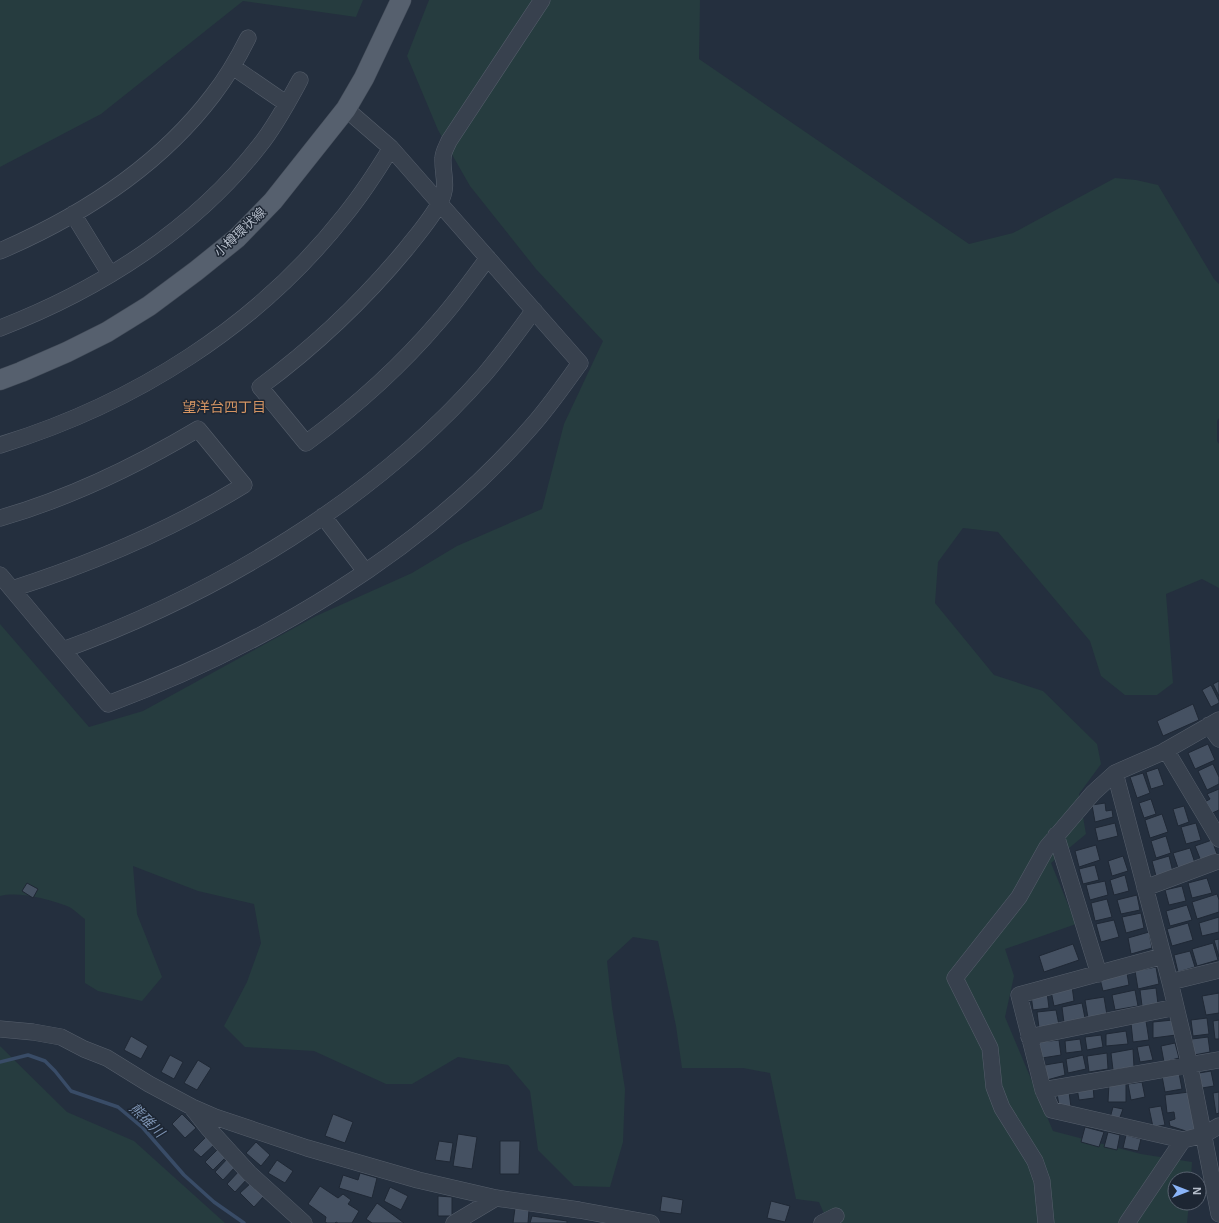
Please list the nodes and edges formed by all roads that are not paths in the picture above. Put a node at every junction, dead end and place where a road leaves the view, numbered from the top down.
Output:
1 (401, 0) edge
2 (542, 0) edge
3 (248, 38) dead end
4 (233, 67) junction
5 (300, 80) dead end
6 (287, 104) junction
7 (346, 108) junction
8 (391, 148) junction
9 (440, 203) junction
10 (73, 214) junction
11 (0, 251) edge
12 (488, 258) junction
13 (110, 274) junction
14 (534, 310) junction
15 (0, 328) edge
16 (0, 380) edge
17 (0, 445) edge
18 (323, 516) junction
19 (0, 518) edge
20 (365, 571) junction
21 (0, 575) edge
22 (12, 589) junction
23 (63, 650) junction
24 (1214, 723) edge
25 (1219, 739) edge
26 (1166, 750) junction
27 (1115, 773) junction
28 (1056, 836) junction
29 (1219, 839) edge
30 (1218, 865) edge
31 (1145, 888) junction
32 (1163, 956) junction
33 (1219, 970) edge
34 (1099, 974) junction
35 (1170, 982) junction
36 (1176, 1007) junction
37 (0, 1029) edge
38 (1029, 1037) junction
39 (1219, 1060) edge
40 (1190, 1066) junction
41 (1043, 1090) junction
42 (192, 1107) junction
43 (1219, 1126) edge
44 (1203, 1135) junction
45 (1183, 1140) junction
46 (496, 1198) junction
47 (1219, 1214) edge
48 (579, 1217) edge
49 (304, 1223) edge
50 (454, 1223) edge
51 (651, 1223) edge
52 (1046, 1223) edge
53 (1127, 1223) edge

1 - 7 main road, 小樽環状線
2 - 9 street
3 - 4 street
4 - 6 street
4 - 10 street
5 - 6 street
6 - 13 street
7 - 8 street
7 - 16 main road, 小樽環状線
8 - 9 street
8 - 17 street
9 - 12 street
9 - 12 street
10 - 11 street
10 - 13 street
12 - 14 street
13 - 15 street
14 - 18 street
14 - 20 street
18 - 20 street
18 - 23 street
19 - 22 street
20 - 23 street
21 - 22 street
22 - 23 street
24 - 25 street
24 - 26 street
26 - 27 street
26 - 29 street
27 - 28 street
27 - 31 street
28 - 34 street
28 - 52 street
30 - 31 street
31 - 32 street
32 - 34 street
32 - 35 street
33 - 35 street
34 - 38 street
35 - 36 street
36 - 38 street
36 - 40 street
37 - 42 street
38 - 41 street
39 - 40 street
40 - 41 street
40 - 44 street
41 - 45 street
42 - 46 street
42 - 49 street
43 - 44 street
44 - 45 street
44 - 47 street
45 - 53 street
46 - 48 street
46 - 50 street
48 - 51 street

